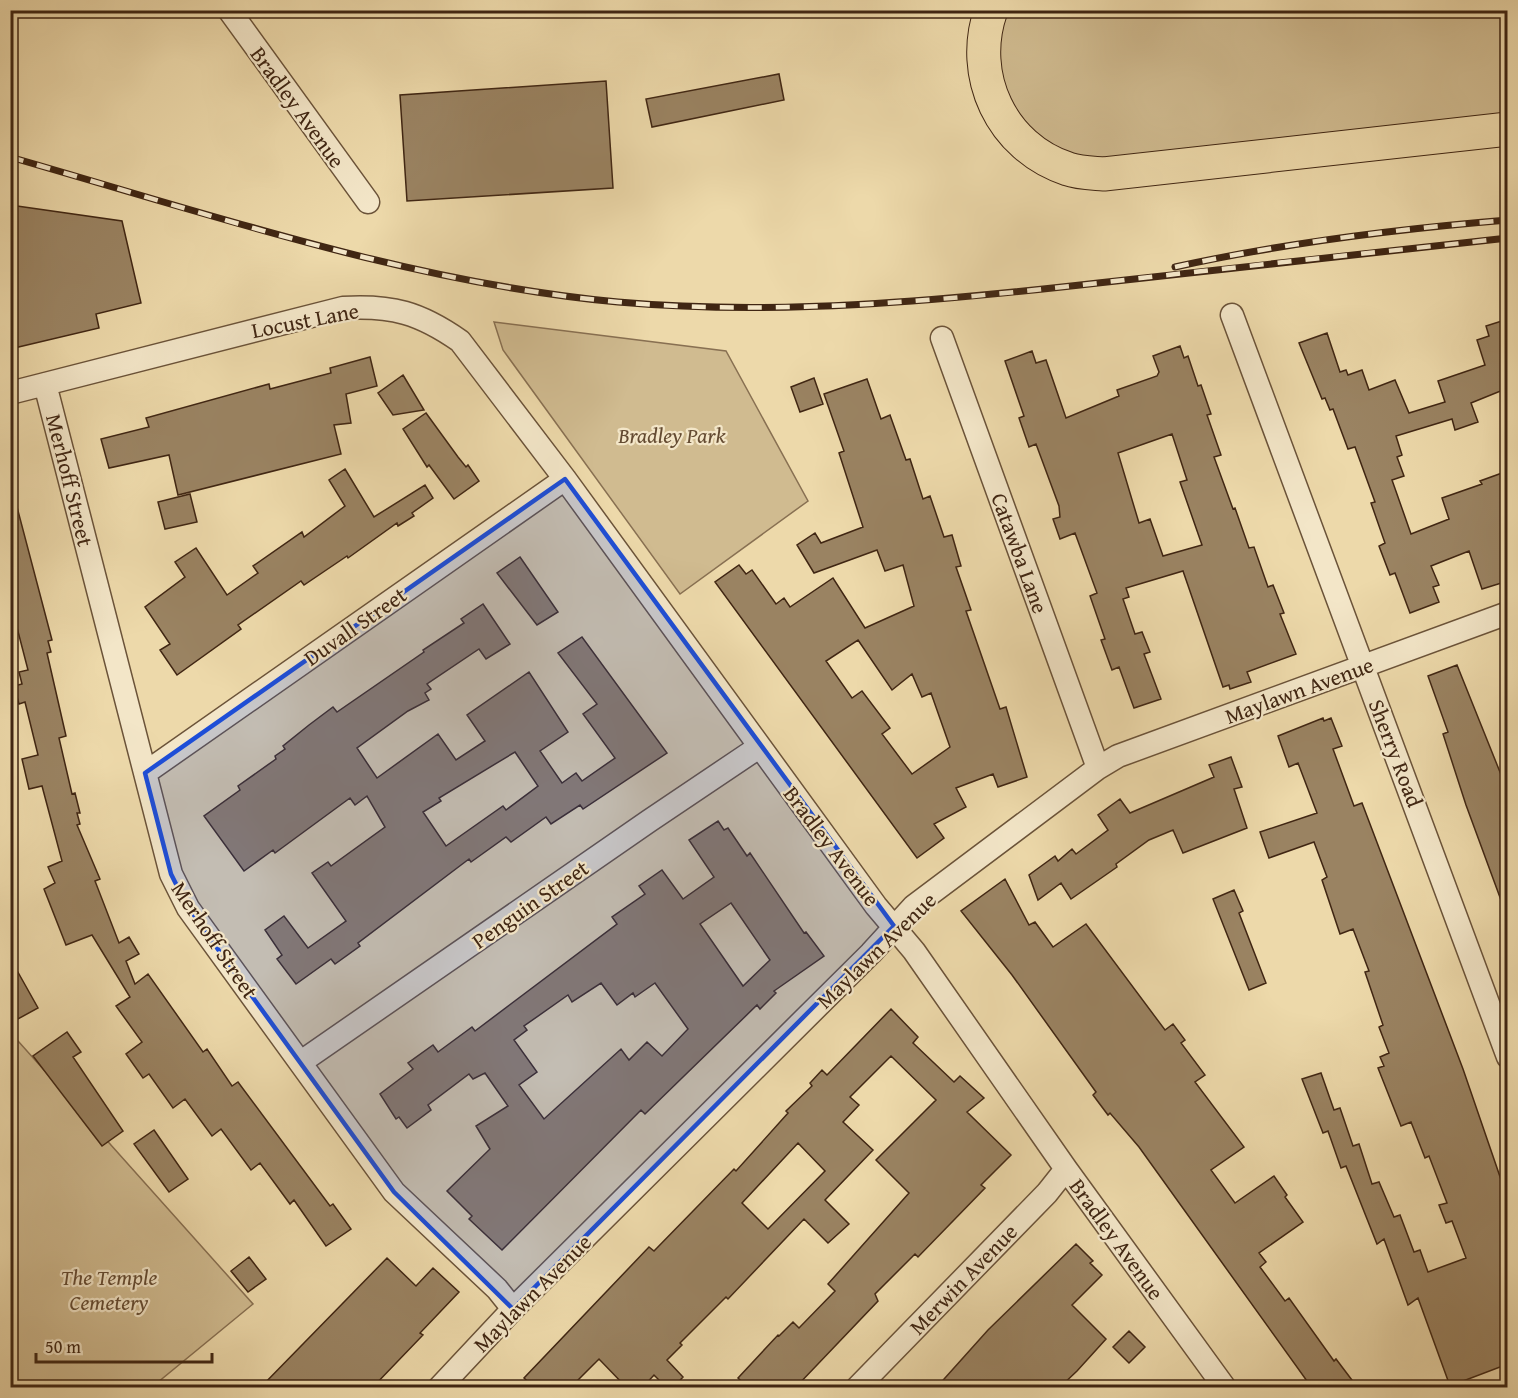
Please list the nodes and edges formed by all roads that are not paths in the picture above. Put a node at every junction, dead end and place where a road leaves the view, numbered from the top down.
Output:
1 (229, 10) edge
2 (991, 10) edge
3 (1508, 129) edge
4 (368, 202) dead end
5 (1232, 315) dead end
6 (942, 338) dead end
7 (45, 384) junction
8 (10, 393) edge
9 (565, 479) junction
10 (1508, 613) edge
11 (1363, 666) junction
12 (759, 747) junction
13 (1098, 768) junction
14 (145, 773) junction
15 (894, 926) junction
16 (1508, 1057) edge
17 (301, 1062) junction
18 (1066, 1169) junction
19 (513, 1309) junction
20 (440, 1388) edge
21 (857, 1388) edge
22 (1225, 1388) edge

1 - 4 street, Bradley Avenue
2 - 3 highway
5 - 11 street, Sherry Road
6 - 13 street, Catawba Lane
7 - 8 street, Locust Lane
7 - 9 street, Locust Lane
7 - 14 street, Merhoff Street
9 - 12 street, Bradley Avenue
9 - 14 street, Duvall Street
10 - 11 street, Maylawn Avenue
11 - 13 street, Maylawn Avenue
11 - 16 street, Sherry Road
12 - 15 street, Bradley Avenue
12 - 17 street, Penguin Street
13 - 15 street, Maylawn Avenue
14 - 17 street, Merhoff Street
15 - 18 street, Bradley Avenue
15 - 19 street, Maylawn Avenue
17 - 19 street, Merhoff Street
18 - 21 street, Merwin Avenue
18 - 22 street, Bradley Avenue
19 - 20 street, Maylawn Avenue

